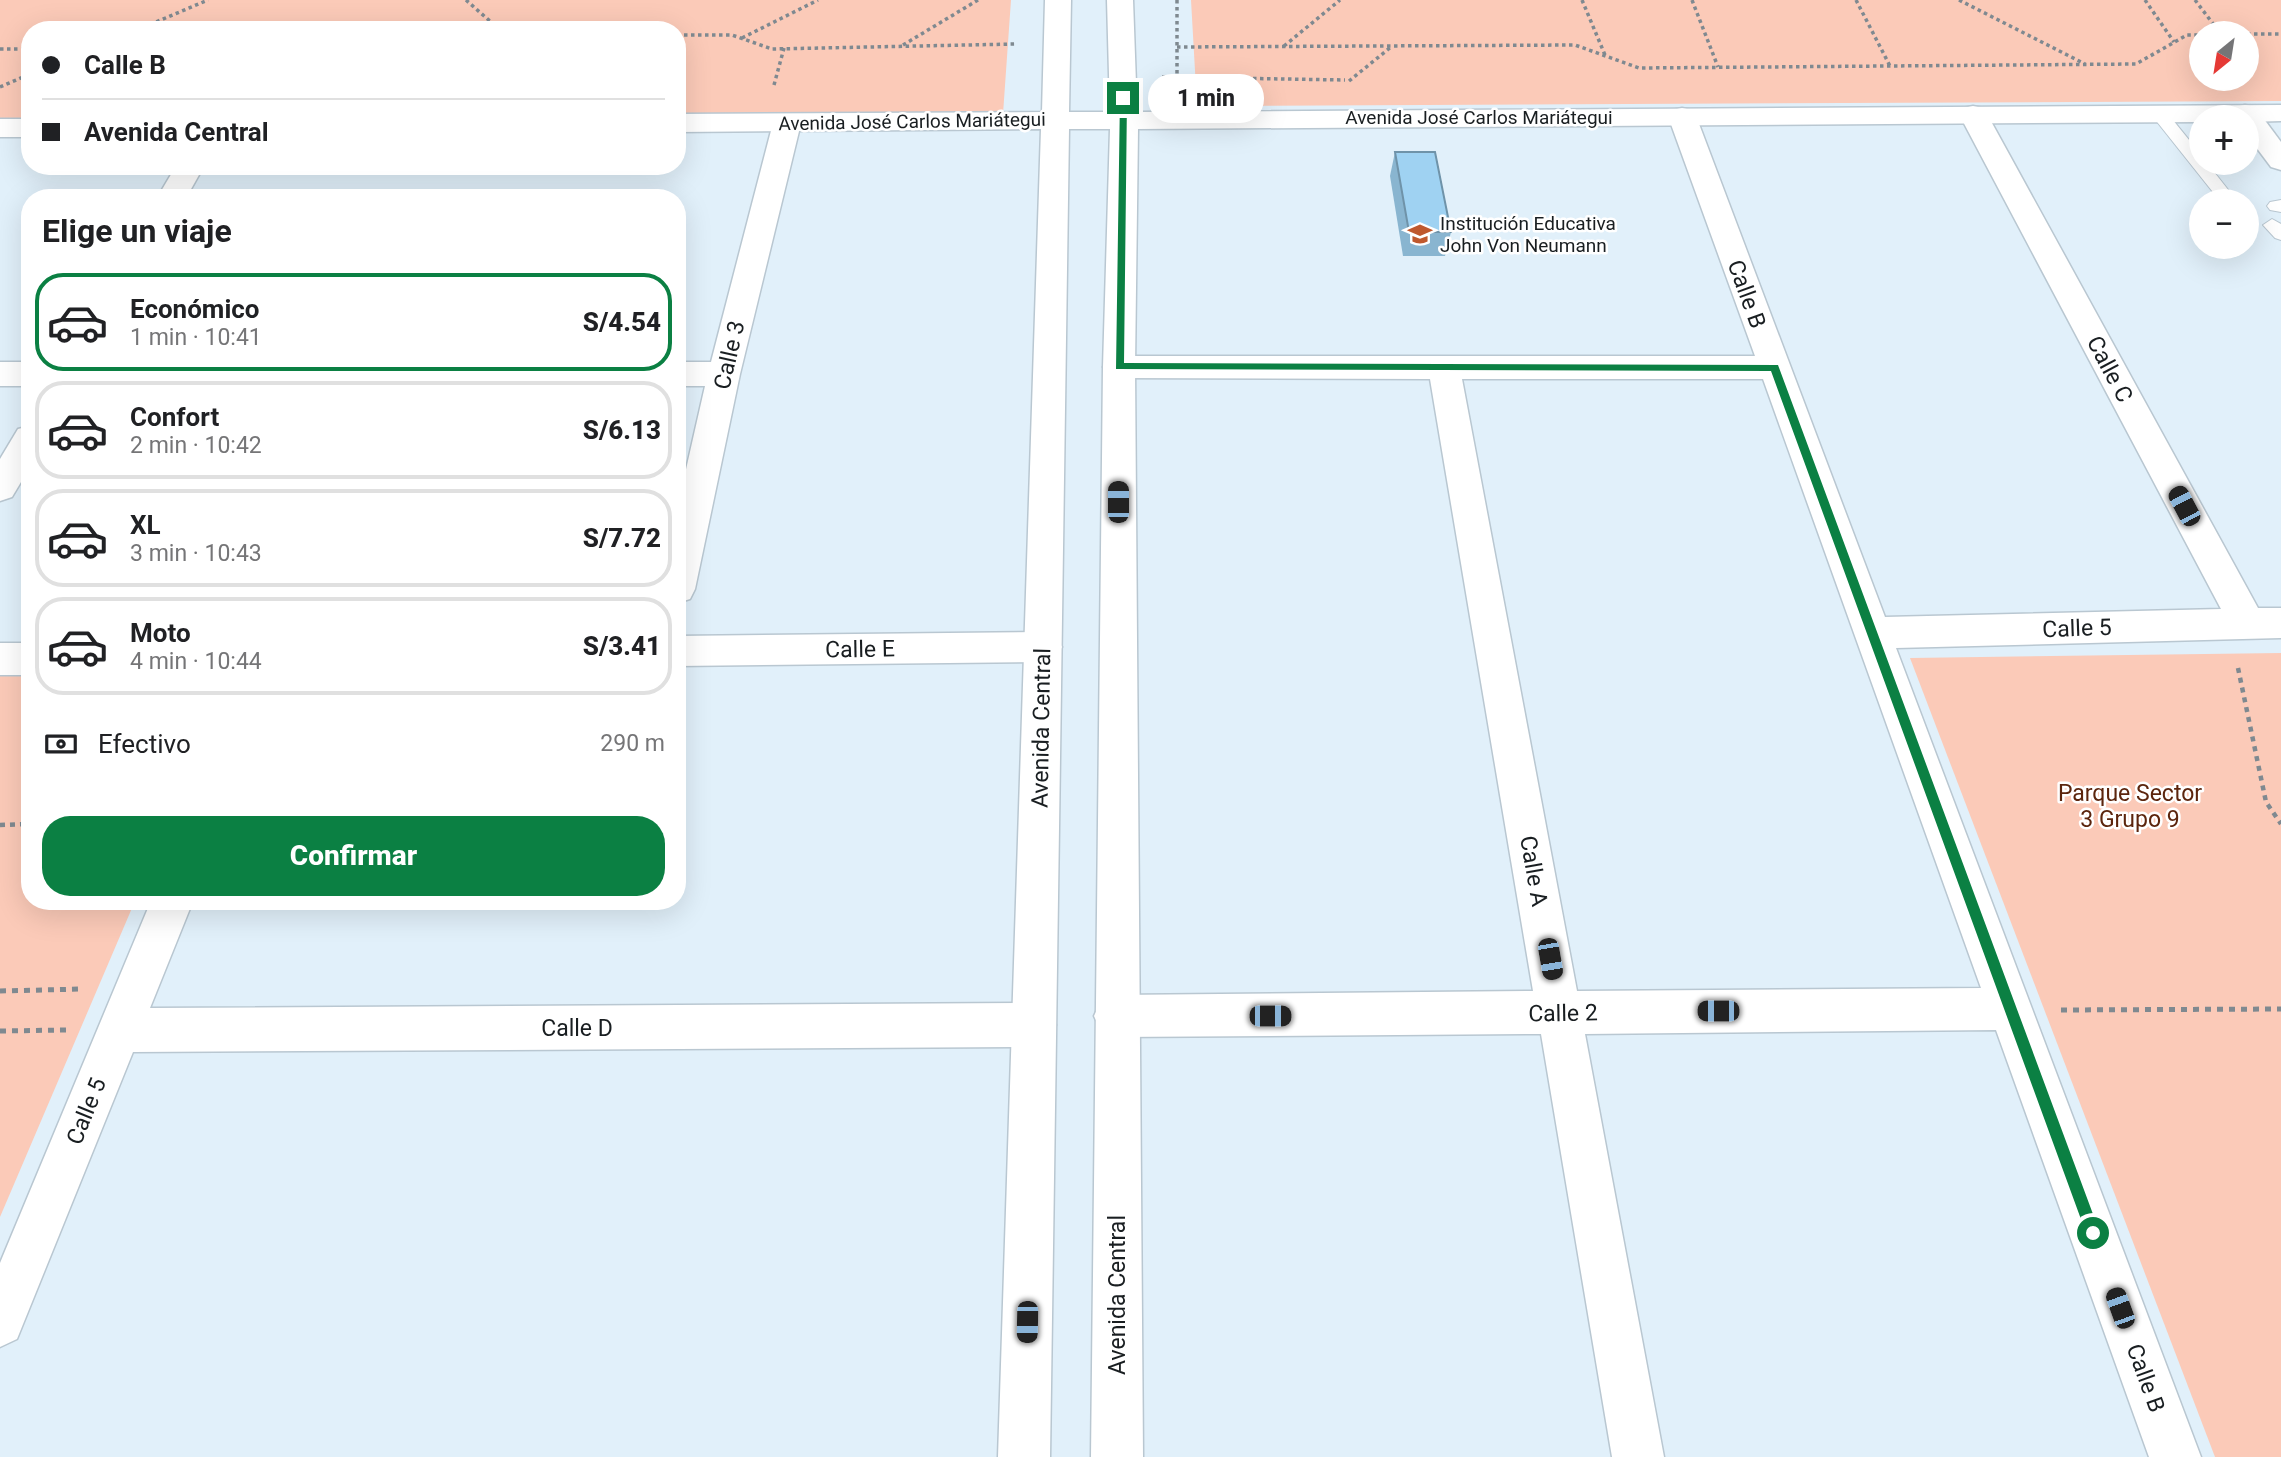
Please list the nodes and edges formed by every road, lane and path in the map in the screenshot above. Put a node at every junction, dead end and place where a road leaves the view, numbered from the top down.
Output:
1 (208, 0) edge
2 (466, 0) edge
3 (818, 0) edge
4 (978, 0) edge
5 (1058, 0) edge
6 (1120, 0) edge
7 (1177, 0) edge
8 (1340, 0) edge
9 (1582, 0) edge
10 (1692, 0) edge
11 (1856, 0) edge
12 (1959, 0) edge
13 (2145, 0) edge
14 (2196, 0) edge
15 (158, 21) edge
16 (490, 21) edge
17 (2211, 21) edge
18 (2259, 34) edge
19 (2281, 34) edge
20 (686, 35) edge
21 (2189, 35) edge
22 (741, 38) junction
23 (2174, 42) junction
24 (1020, 44) dead end
25 (901, 46) junction
26 (1284, 46) junction
27 (1177, 47) junction
28 (0, 49) edge
29 (21, 49) edge
30 (1605, 56) junction
31 (2086, 64) junction
32 (1890, 66) junction
33 (1718, 67) junction
34 (21, 79) edge
35 (0, 87) edge
36 (2158, 113) junction
37 (2189, 113) edge
38 (2259, 113) edge
39 (2281, 113) edge
40 (1973, 114) junction
41 (1682, 116) junction
42 (1177, 119) junction
43 (1056, 120) junction
44 (1124, 120) junction
45 (686, 123) edge
46 (787, 123) junction
47 (0, 128) edge
48 (21, 128) edge
49 (2259, 132) edge
50 (2281, 161) edge
51 (2219, 189) edge
52 (1119, 367) junction
53 (1444, 367) junction
54 (1774, 368) junction
55 (0, 374) edge
56 (21, 374) edge
57 (686, 374) edge
58 (724, 374) junction
59 (21, 453) edge
60 (0, 488) edge
61 (686, 548) edge
62 (2264, 623) edge
63 (1872, 633) junction
64 (1043, 647) junction
65 (686, 651) edge
66 (0, 659) edge
67 (21, 659) edge
68 (21, 824) edge
69 (2281, 824) edge
70 (0, 825) edge
71 (169, 910) edge
72 (137, 988) junction
73 (0, 990) edge
74 (2010, 1009) junction
75 (2281, 1009) edge
76 (1559, 1013) junction
77 (1116, 1016) junction
78 (1034, 1025) junction
79 (120, 1030) junction
80 (0, 1031) edge
81 (0, 1322) edge
82 (1024, 1457) edge
83 (1117, 1457) edge
84 (1638, 1457) edge
85 (2175, 1457) edge

1 - 15 path
2 - 16 path
3 - 22 path
4 - 25 path
5 - 43 street, Avenida Central
6 - 44 street, Avenida Central
7 - 27 path
8 - 26 path
9 - 30 path
10 - 33 path
11 - 32 path
12 - 31 path
13 - 23 path
14 - 17 path
18 - 19 path
20 - 22 path
21 - 23 path
22 - 25 path
23 - 31 path
24 - 25 path
26 - 27 path
26 - 30 path
27 - 42 path
28 - 29 path
30 - 33 path
31 - 32 path
32 - 33 path
34 - 35 path
36 - 37 street, Avenida José Carlos Mariátegui
36 - 40 street, Avenida José Carlos Mariátegui
36 - 51 lane
38 - 39 street, Avenida José Carlos Mariátegui
40 - 41 street, Avenida José Carlos Mariátegui
40 - 62 street, Calle C
41 - 42 street, Avenida José Carlos Mariátegui
41 - 54 street, Calle B
42 - 44 street, Avenida José Carlos Mariátegui
43 - 44 street, Avenida José Carlos Mariátegui
43 - 46 street, Avenida José Carlos Mariátegui
43 - 64 street, Avenida Central
44 - 52 street, Avenida Central
45 - 46 street, Avenida José Carlos Mariátegui
46 - 58 street, Calle 3
47 - 48 street
49 - 50 street
52 - 53 street
52 - 77 street, Avenida Central
53 - 54 street
53 - 76 street, Calle A
54 - 63 street, Calle B
55 - 56 street
57 - 58 street
58 - 61 street, Calle 3
59 - 60 street
62 - 63 street, Calle 5
62 - 69 path
63 - 74 street, Calle B
64 - 65 street, Calle E
64 - 78 street, Avenida Central
66 - 67 street
68 - 70 path
71 - 72 street, Calle 5
72 - 73 path
72 - 79 street, Calle 5
74 - 75 path
74 - 76 street, Calle 2
74 - 85 street, Calle B
76 - 77 street, Calle 2
76 - 84 street, Calle A
77 - 83 street, Avenida Central
78 - 79 street, Calle D
78 - 82 street, Avenida Central
79 - 80 path
79 - 81 street, Calle 5

